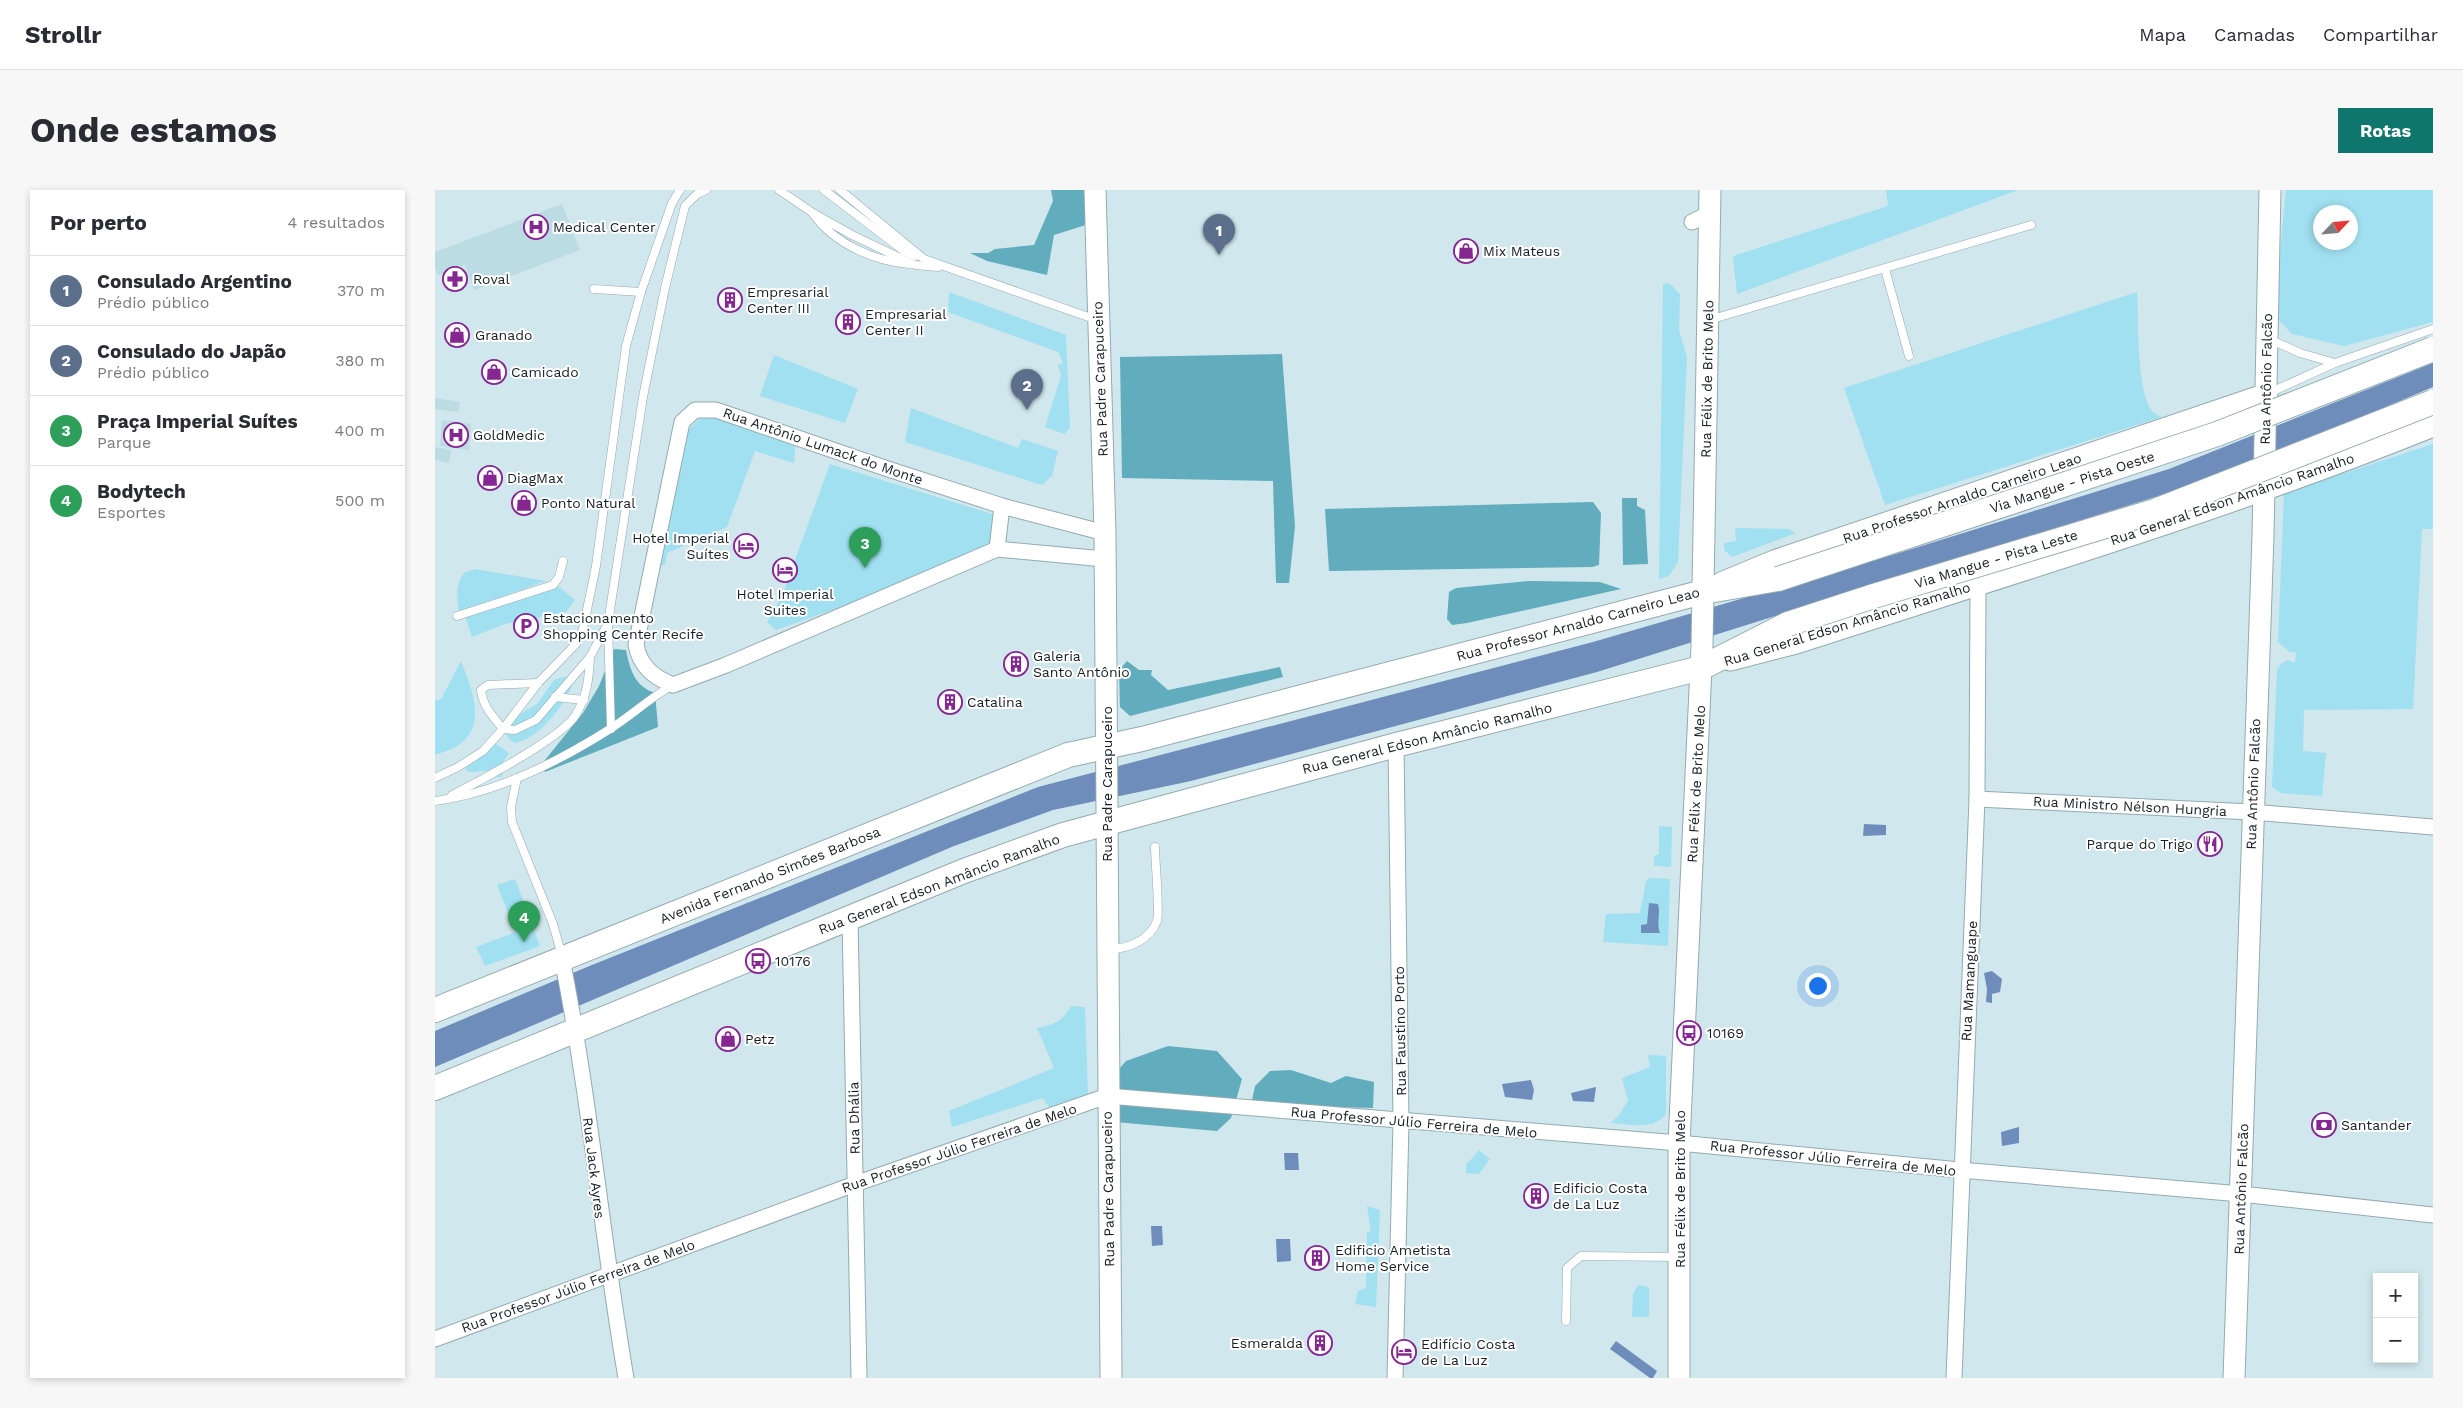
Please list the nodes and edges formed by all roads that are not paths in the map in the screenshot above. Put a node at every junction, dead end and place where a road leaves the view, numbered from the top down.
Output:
1 (680, 190) edge
2 (706, 190) edge
3 (779, 190) edge
4 (824, 190) edge
5 (840, 190) edge
6 (1095, 190) edge
7 (1710, 190) edge
8 (2271, 190) edge
9 (2031, 226) dead end
10 (924, 259) junction
11 (952, 269) junction
12 (1885, 269) junction
13 (594, 289) dead end
14 (641, 292) junction
15 (1709, 320) junction
16 (1099, 321) junction
17 (2433, 329) edge
18 (2266, 338) junction
19 (2433, 349) edge
20 (1909, 356) dead end
21 (2335, 363) junction
22 (2433, 402) edge
23 (2267, 403) junction
24 (2433, 426) edge
25 (2263, 484) junction
26 (1002, 506) junction
27 (1105, 533) junction
28 (997, 549) junction
29 (1104, 559) junction
30 (563, 561) dead end
31 (1978, 584) junction
32 (1703, 596) junction
33 (457, 616) dead end
34 (608, 623) junction
35 (590, 657) junction
36 (1702, 657) junction
37 (538, 683) junction
38 (673, 685) junction
39 (555, 697) junction
40 (584, 700) junction
41 (503, 729) junction
42 (611, 729) junction
43 (1396, 745) junction
44 (1107, 758) junction
45 (435, 778) edge
46 (517, 778) junction
47 (1977, 799) junction
48 (438, 801) edge
49 (2252, 812) junction
50 (1107, 820) junction
51 (2433, 827) edge
52 (1155, 847) dead end
53 (850, 918) junction
54 (1108, 949) junction
55 (563, 964) junction
56 (435, 1010) edge
57 (575, 1025) junction
58 (435, 1088) edge
59 (1107, 1096) junction
60 (1401, 1122) junction
61 (1679, 1143) junction
62 (1960, 1170) junction
63 (855, 1184) junction
64 (2241, 1194) junction
65 (2433, 1215) edge
66 (1680, 1257) junction
67 (608, 1274) junction
68 (1566, 1321) dead end
69 (435, 1339) edge
70 (626, 1378) edge
71 (859, 1378) edge
72 (1111, 1378) edge
73 (1395, 1378) edge
74 (1679, 1378) edge
75 (1954, 1378) edge
76 (2234, 1378) edge

1 - 14 lane
2 - 34 lane
3 - 11 lane
4 - 10 lane
5 - 10 lane
6 - 16 main road, Rua Padre Carapuceiro
7 - 15 main road, Rua Félix de Brito Melo
8 - 18 main road, Rua Antônio Falcão
9 - 12 lane
10 - 11 lane
11 - 16 lane
12 - 15 lane
12 - 20 lane
13 - 14 lane
14 - 37 lane
15 - 32 main road, Rua Félix de Brito Melo
16 - 27 main road, Rua Padre Carapuceiro
17 - 21 lane
18 - 21 lane
18 - 23 main road, Rua Antônio Falcão
19 - 32 main road, Via Mangue - Pista Oeste, bridge
21 - 23 lane
22 - 36 main road, Via Mangue - Pista Leste, bridge
23 - 25 main road, Rua Antônio Falcão, bridge
23 - 32 main road, Rua Professor Arnaldo Carneiro Leao
24 - 25 main road, Rua General Edson Amâncio Ramalho
25 - 31 main road, Rua General Edson Amâncio Ramalho
25 - 49 main road, Rua Antônio Falcão
26 - 27 street, Rua Antônio Lumack do Monte
26 - 28 street
26 - 38 street, Rua Antônio Lumack do Monte
27 - 29 main road, Rua Padre Carapuceiro
28 - 29 street
28 - 38 street
29 - 44 main road, Rua Padre Carapuceiro
30 - 33 lane
31 - 36 main road, Rua General Edson Amâncio Ramalho
31 - 47 street, Rua Mamanguape
32 - 36 main road, Rua Félix de Brito Melo
32 - 44 main road, Rua Professor Arnaldo Carneiro Leao
34 - 35 lane
34 - 42 lane
35 - 39 lane
35 - 40 lane
36 - 43 main road, Rua General Edson Amâncio Ramalho
36 - 61 main road, Rua Félix de Brito Melo
37 - 41 lane
37 - 41 lane
38 - 42 lane
39 - 40 lane
39 - 41 lane
40 - 48 lane
41 - 45 lane
42 - 46 lane
43 - 50 main road, Rua General Edson Amâncio Ramalho
43 - 60 street, Rua Faustino Porto
44 - 50 main road, Rua Padre Carapuceiro
44 - 55 main road, Avenida Fernando Simões Barbosa
46 - 48 lane
46 - 55 lane
47 - 49 street, Rua Ministro Nélson Hungria
47 - 62 street, Rua Mamanguape
49 - 51 street, Rua Ministro Nélson Hungria
49 - 64 main road, Rua Antônio Falcão
50 - 53 main road, Rua General Edson Amâncio Ramalho
50 - 54 main road, Rua Padre Carapuceiro
52 - 54 lane
53 - 57 main road, Rua General Edson Amâncio Ramalho
53 - 63 street, Rua Dhália
54 - 59 main road, Rua Padre Carapuceiro
55 - 56 main road, Avenida Fernando Simões Barbosa
55 - 57 street, Rua Jack Ayres
57 - 58 main road, Rua General Edson Amâncio Ramalho
57 - 67 street, Rua Jack Ayres
59 - 60 street, Rua Professor Júlio Ferreira de Melo
59 - 63 street, Rua Professor Júlio Ferreira de Melo
59 - 72 main road, Rua Padre Carapuceiro
60 - 61 street, Rua Professor Júlio Ferreira de Melo
60 - 73 street, Rua Faustino Porto
61 - 62 street, Rua Professor Júlio Ferreira de Melo
61 - 66 main road, Rua Félix de Brito Melo
62 - 64 street, Rua Professor Júlio Ferreira de Melo
62 - 75 street, Rua Mamanguape
63 - 67 street, Rua Professor Júlio Ferreira de Melo
63 - 71 street, Rua Dhália
64 - 65 street, Rua Professor Júlio Ferreira de Melo
64 - 76 main road, Rua Antônio Falcão
66 - 68 lane
66 - 74 main road, Rua Félix de Brito Melo
67 - 69 street, Rua Professor Júlio Ferreira de Melo
67 - 70 street, Rua Jack Ayres

